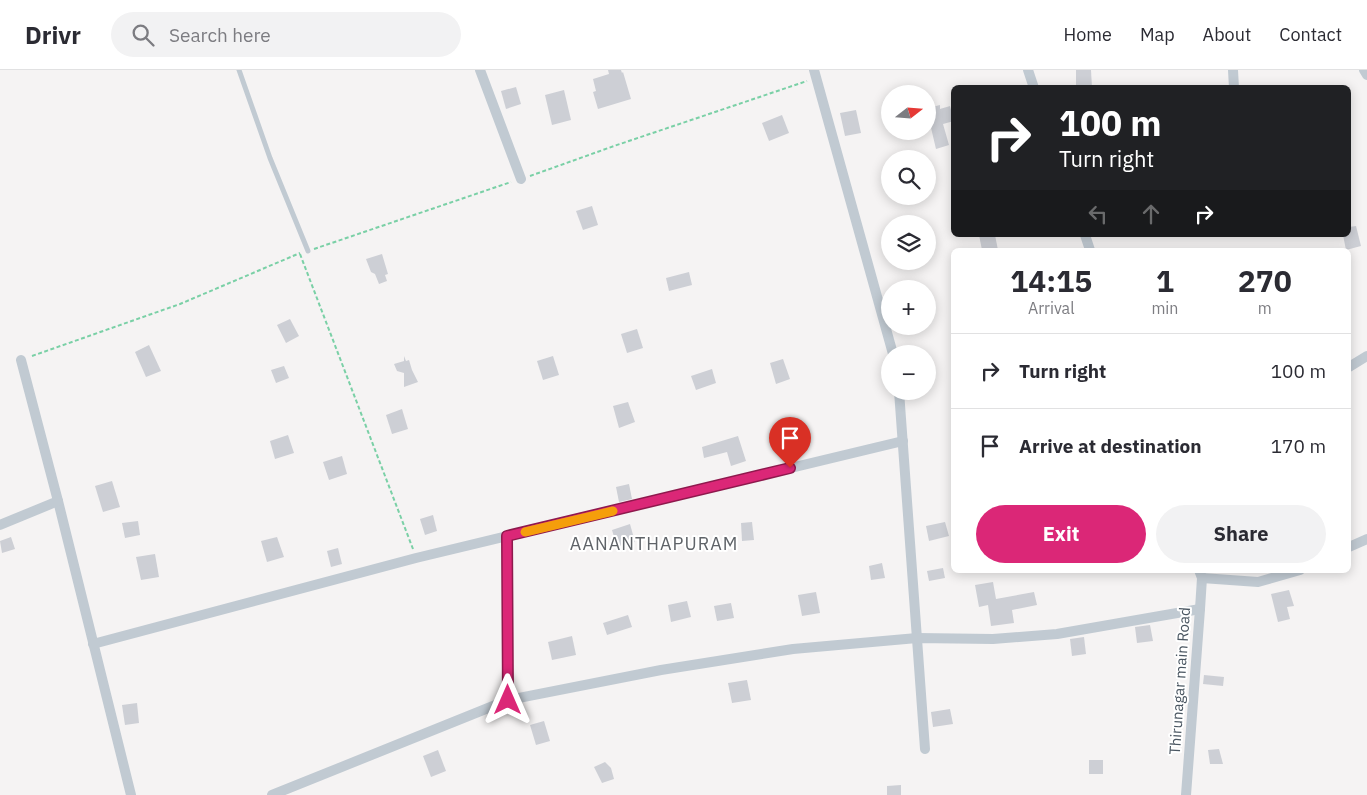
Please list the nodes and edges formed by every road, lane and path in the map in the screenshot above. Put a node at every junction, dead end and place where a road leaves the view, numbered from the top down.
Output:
1 (239, 70) edge
2 (480, 70) edge
3 (1028, 70) edge
4 (1233, 70) edge
5 (1364, 70) edge
6 (815, 74) edge
7 (1367, 75) edge
8 (1033, 85) edge
9 (1234, 85) edge
10 (521, 179) junction
11 (308, 251) junction
12 (300, 254) junction
13 (890, 345) edge
14 (1367, 356) edge
15 (21, 360) joint
16 (1351, 366) edge
17 (900, 400) edge
18 (903, 441) junction
19 (58, 501) junction
20 (0, 526) edge
21 (507, 536) junction
22 (1367, 539) edge
23 (1351, 546) edge
24 (416, 558) junction
25 (1290, 573) edge
26 (1200, 574) edge
27 (1200, 608) junction
28 (917, 638) junction
29 (93, 644) junction
30 (508, 700) junction
31 (925, 749) dead end
32 (131, 795) edge
33 (272, 795) edge
34 (1186, 795) edge

1 - 11 lane
2 - 10 street
3 - 8 street
4 - 9 street
5 - 7 street
6 - 10 path
6 - 13 street
10 - 11 path
11 - 12 path
12 - 15 path
12 - 24 path
14 - 16 street
15 - 19 street
17 - 18 street
18 - 21 street
18 - 28 street
19 - 20 street
19 - 29 street
21 - 24 street
21 - 30 street
22 - 23 street
24 - 29 street
25 - 26 street
26 - 27 street, Thirunagar main Road
27 - 28 street
27 - 34 street, Thirunagar main Road
28 - 30 street
28 - 31 street
29 - 32 street
30 - 33 street

